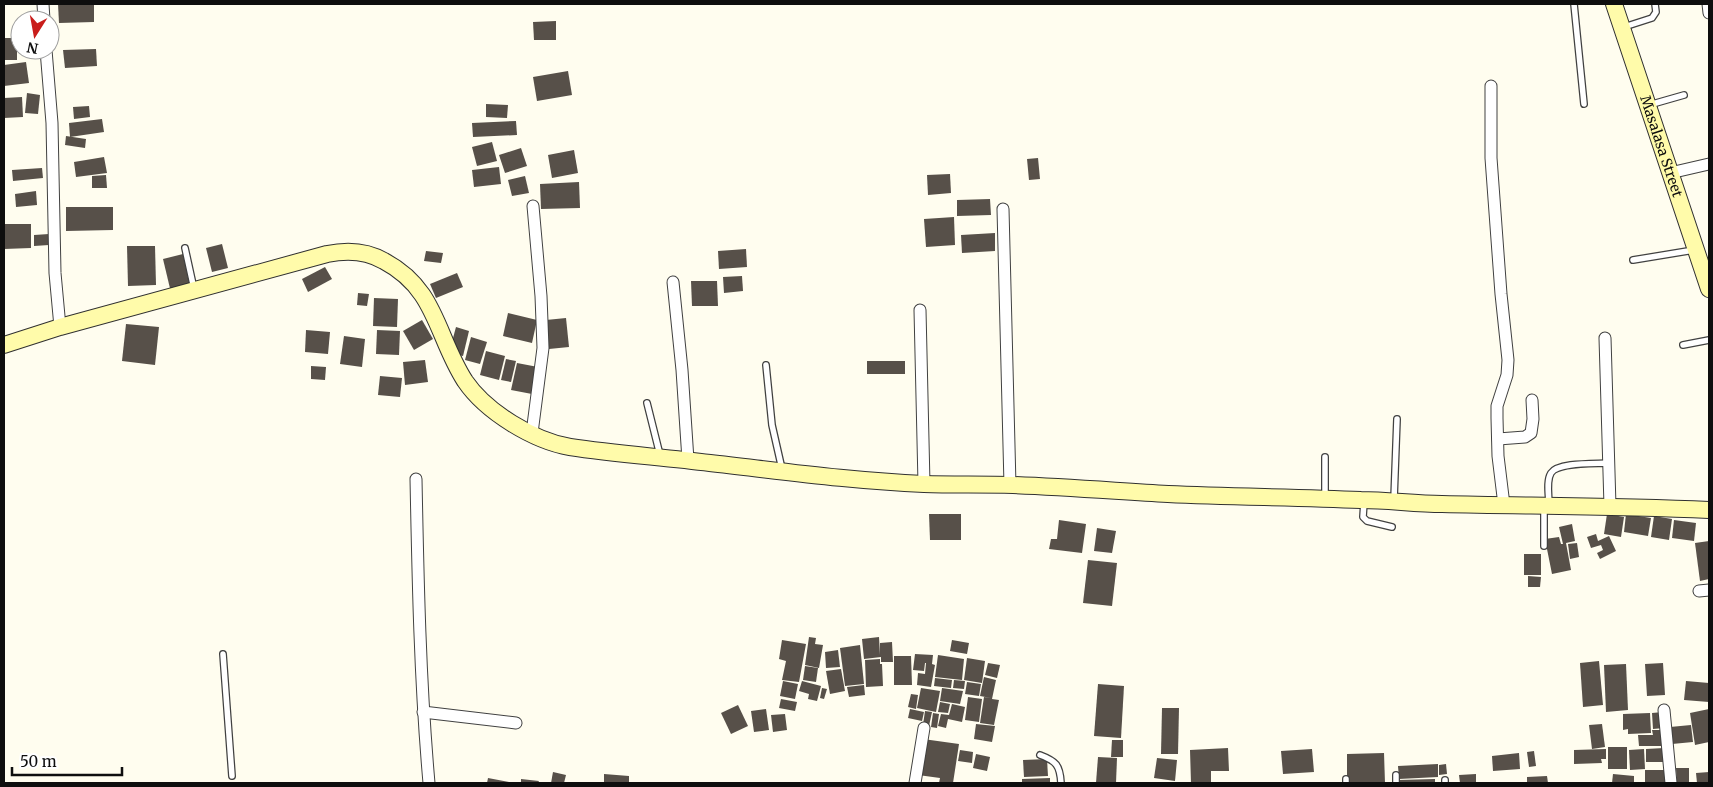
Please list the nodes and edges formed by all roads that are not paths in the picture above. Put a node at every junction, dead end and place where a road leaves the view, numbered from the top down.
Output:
1 (1574, 4) edge
2 (1614, 4) edge
3 (1655, 4) edge
4 (1708, 4) edge
5 (1709, 13) edge
6 (1622, 28) junction
7 (47, 60) edge
8 (1491, 86) dead end
9 (1684, 95) dead end
10 (1584, 104) dead end
11 (1647, 105) junction
12 (1709, 164) edge
13 (1670, 172) junction
14 (533, 206) dead end
15 (1003, 209) dead end
16 (185, 248) dead end
17 (1701, 252) edge
18 (1633, 260) dead end
19 (673, 282) dead end
20 (1709, 289) edge
21 (195, 291) junction
22 (920, 310) dead end
23 (60, 327) junction
24 (1605, 338) dead end
25 (1709, 340) edge
26 (4, 345) edge
27 (1683, 345) dead end
28 (766, 365) dead end
29 (1532, 400) dead end
30 (647, 403) dead end
31 (1397, 419) dead end
32 (532, 433) junction
33 (1498, 439) junction
34 (661, 457) junction
35 (1326, 457) dead end
36 (688, 460) junction
37 (1609, 463) junction
38 (783, 472) junction
39 (416, 480) dead end
40 (924, 484) junction
41 (1010, 485) junction
42 (1325, 499) junction
43 (1364, 500) junction
44 (1394, 502) junction
45 (1504, 504) junction
46 (1547, 505) junction
47 (1610, 506) junction
48 (1709, 510) edge
49 (1392, 527) dead end
50 (1544, 546) dead end
51 (223, 654) dead end
52 (1664, 710) dead end
53 (423, 712) junction
54 (516, 723) dead end
55 (924, 728) dead end
56 (1040, 754) dead end
57 (1396, 775) dead end
58 (232, 776) dead end
59 (429, 783) edge
60 (915, 783) edge
61 (1061, 783) edge
62 (1396, 783) edge
63 (1671, 783) edge

1 - 10 lane
2 - 6 street, Masalasa Street
3 - 6 lane
4 - 5 street
6 - 11 street, Masalasa Street
7 - 23 street
8 - 33 street
9 - 11 lane
11 - 13 street, Masalasa Street
12 - 13 street
13 - 17 street, Masalasa Street
14 - 32 street
15 - 41 street
16 - 21 lane
17 - 18 lane
17 - 20 street, Masalasa Street
19 - 36 street
21 - 23 street
21 - 32 street
22 - 40 street
23 - 26 street
24 - 37 street
25 - 27 lane
28 - 38 lane
29 - 33 street
30 - 34 lane
31 - 44 lane
32 - 34 street
33 - 45 street
34 - 36 street
35 - 42 lane
36 - 38 street
37 - 46 lane
37 - 47 street
38 - 40 street
39 - 53 street
40 - 41 street
41 - 42 street
42 - 43 street
43 - 44 street
43 - 49 lane
44 - 45 street
45 - 46 street
46 - 47 street
46 - 50 lane
47 - 48 street
51 - 58 lane
52 - 63 street
53 - 54 street
53 - 59 street
55 - 60 street
56 - 61 lane
57 - 62 lane

